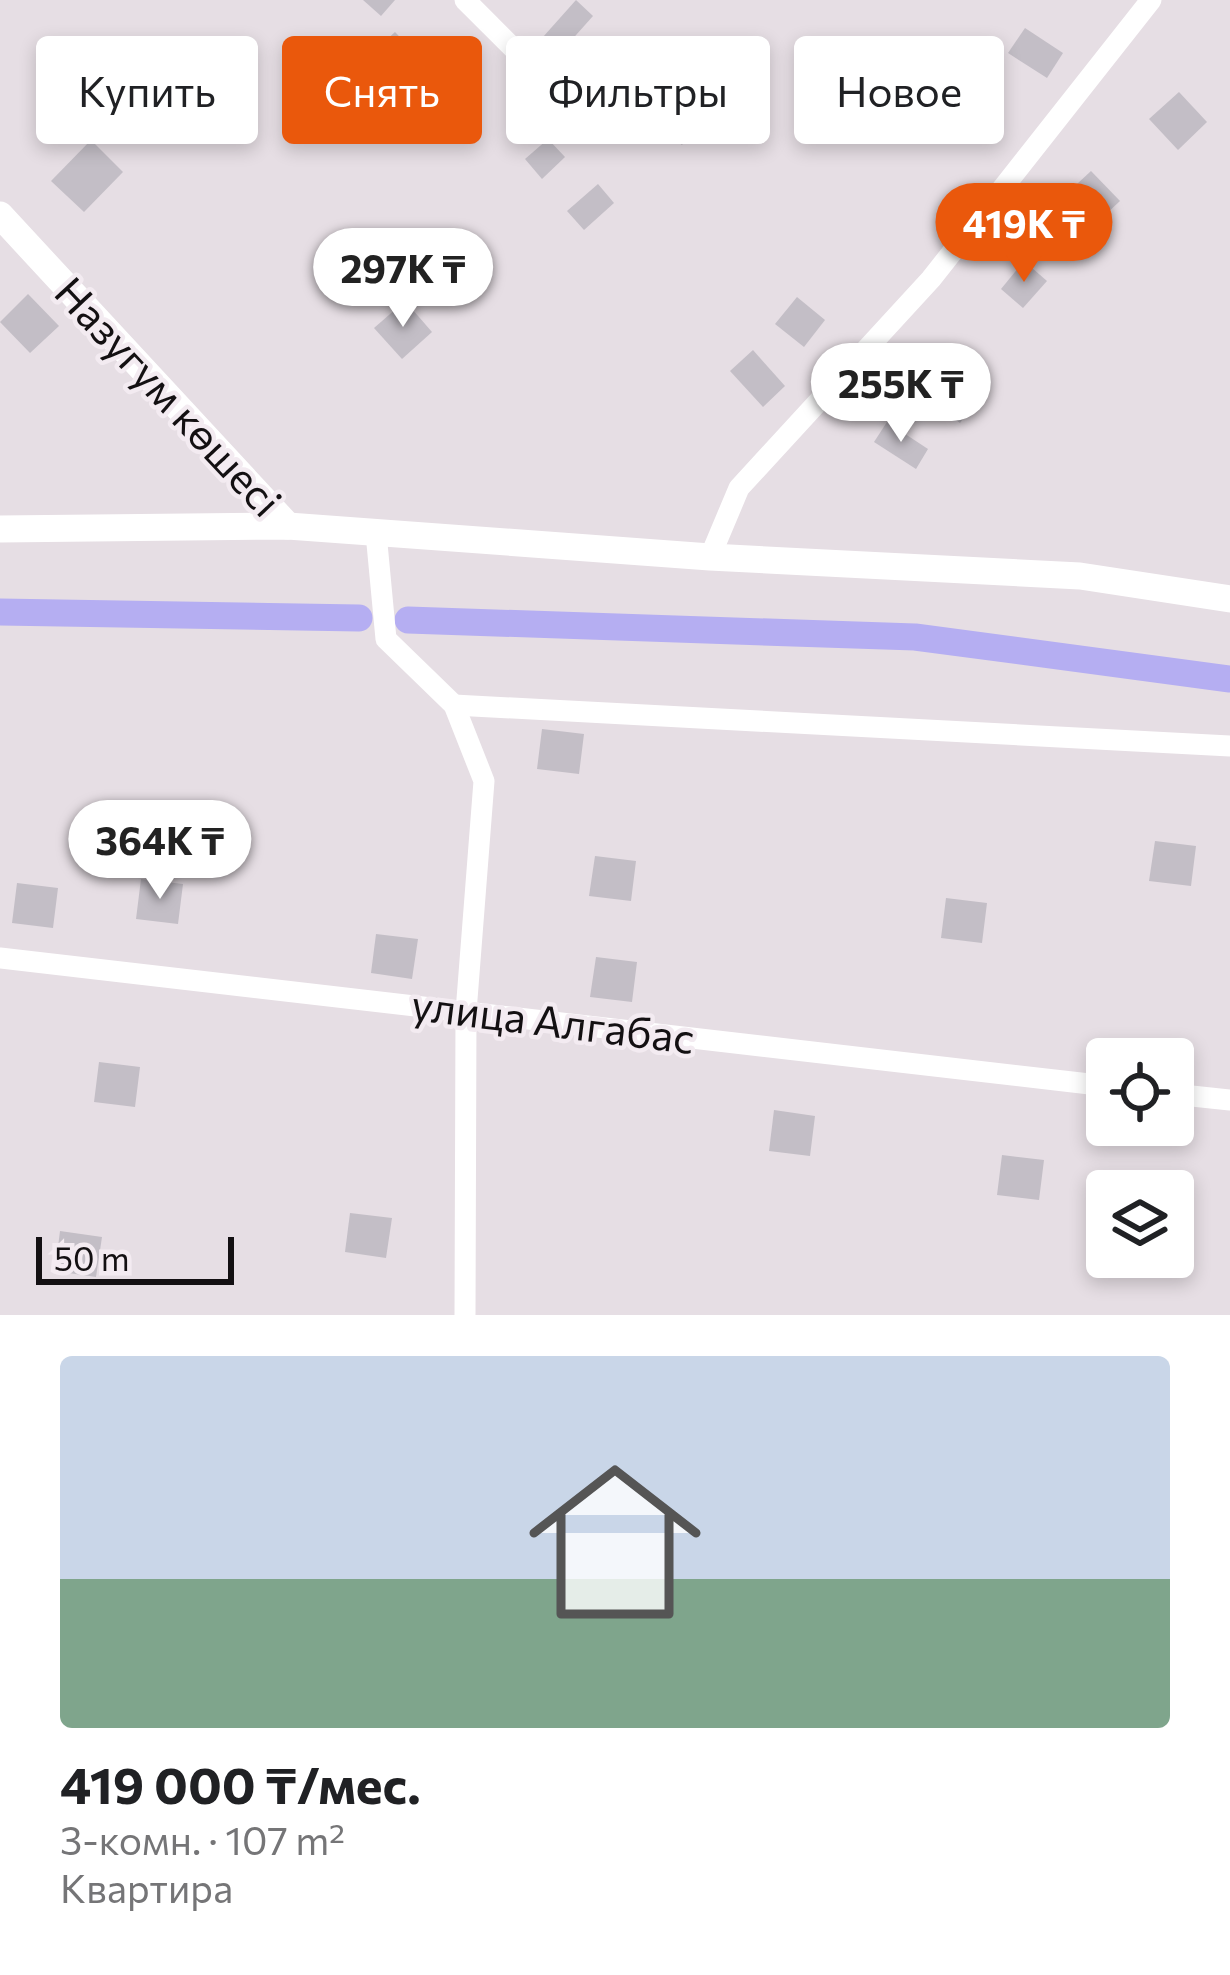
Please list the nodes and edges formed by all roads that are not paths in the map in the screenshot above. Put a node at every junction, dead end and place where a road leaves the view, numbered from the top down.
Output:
1 (465, 0) edge
2 (1151, 0) edge
3 (506, 41) edge
4 (0, 215) edge
5 (288, 526) junction
6 (0, 529) edge
7 (376, 532) junction
8 (710, 557) junction
9 (1230, 599) edge
10 (454, 705) junction
11 (1230, 746) edge
12 (0, 958) edge
13 (466, 1012) junction
14 (1086, 1084) edge
15 (1194, 1096) edge
16 (1230, 1100) edge
17 (465, 1315) edge

1 - 3 street
2 - 8 street
4 - 5 street, Назугум көшесі
5 - 6 street
5 - 7 street
7 - 8 street
7 - 10 street
8 - 9 street
10 - 11 street
10 - 13 street
12 - 13 street, улица Алгабас
13 - 14 street, улица Алгабас
13 - 17 street
15 - 16 street

